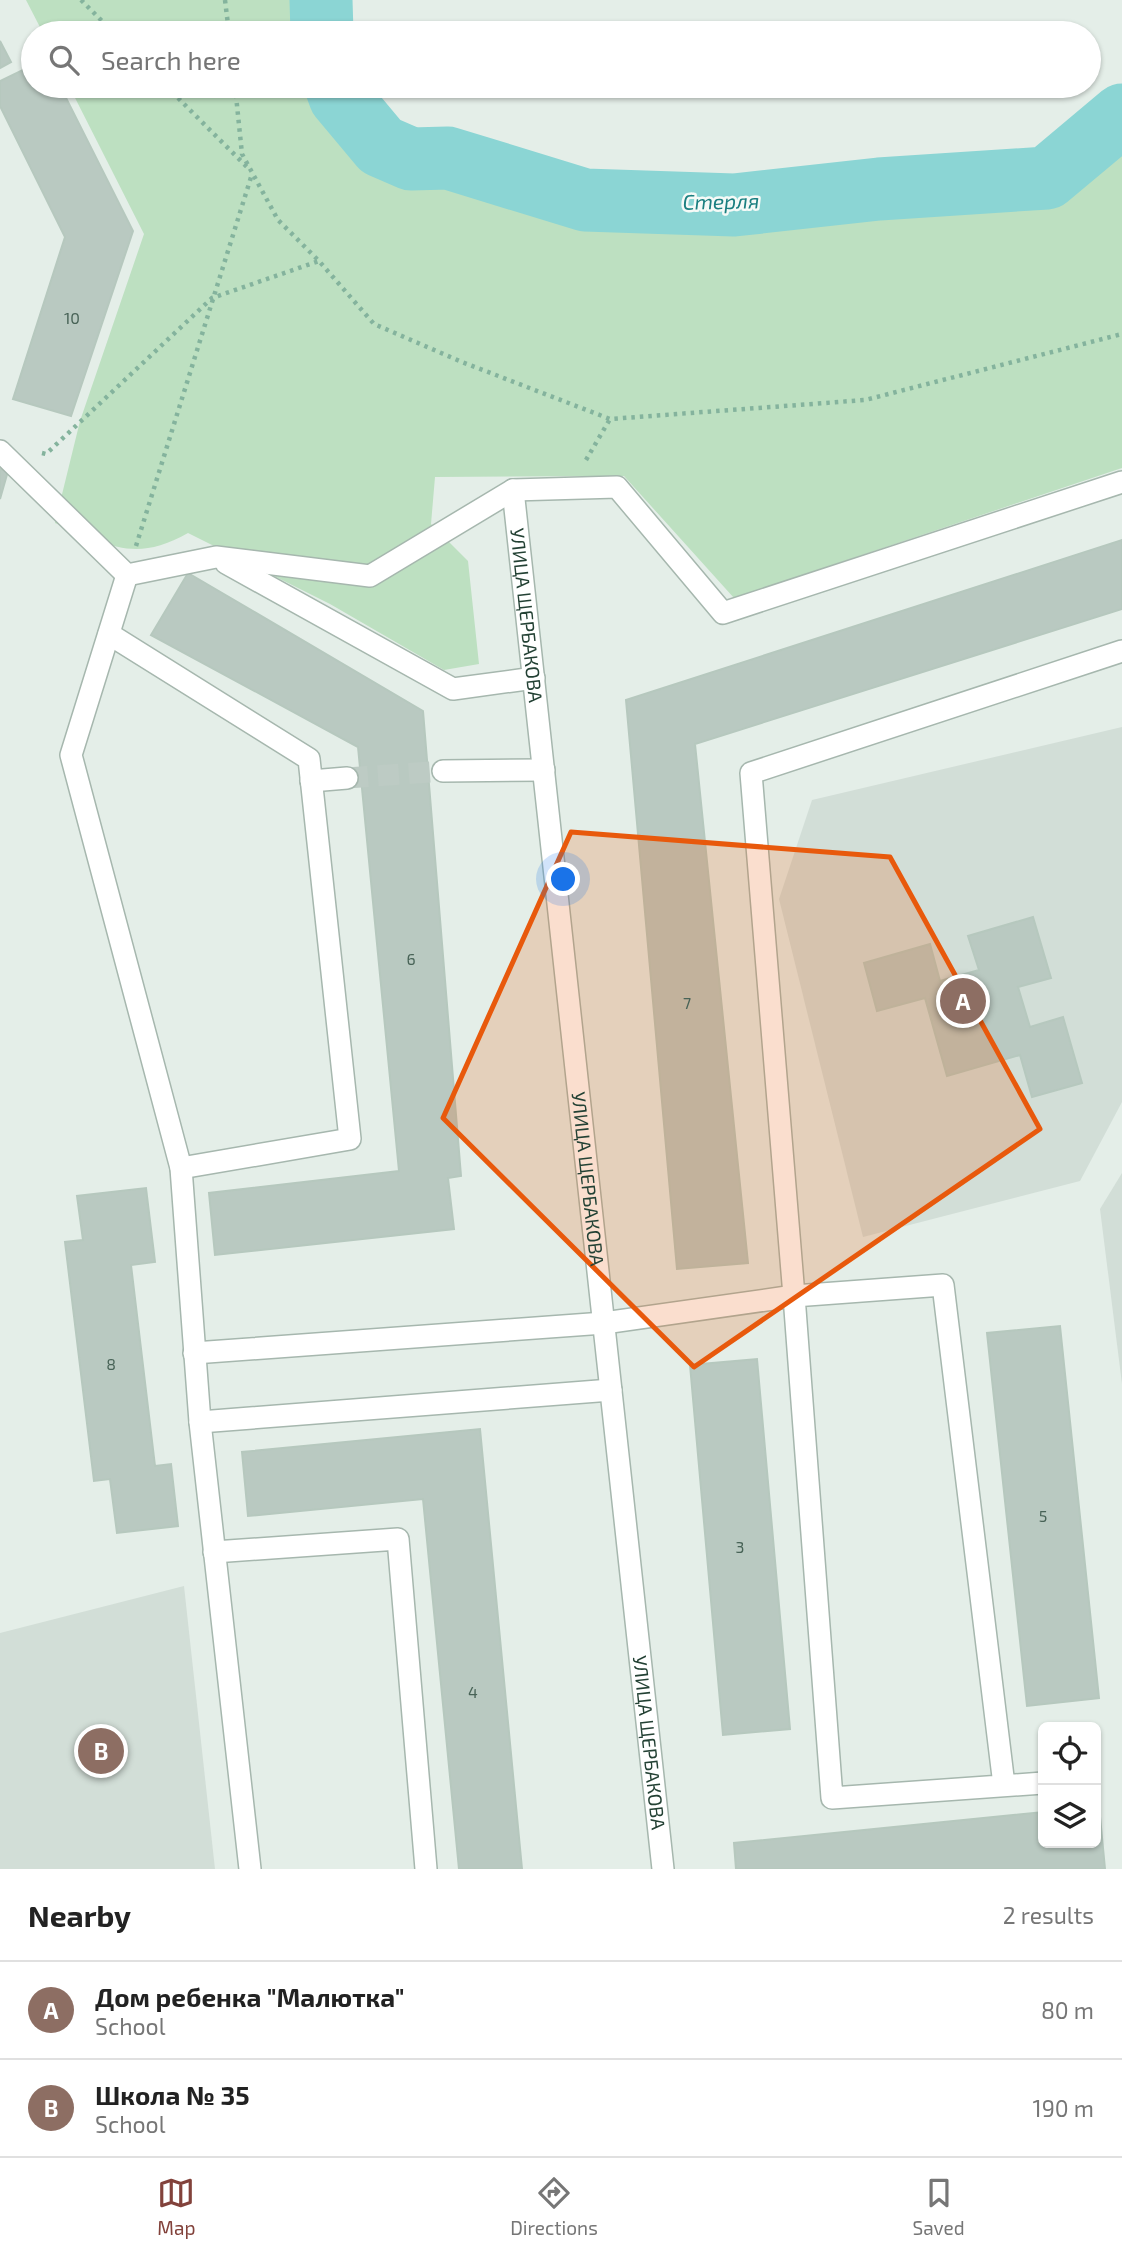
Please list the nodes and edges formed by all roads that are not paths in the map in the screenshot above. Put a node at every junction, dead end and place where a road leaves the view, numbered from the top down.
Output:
1 (0, 451) edge
2 (1122, 482) edge
3 (513, 490) junction
4 (216, 557) junction
5 (127, 576) junction
6 (109, 634) junction
7 (1122, 651) edge
8 (534, 678) junction
9 (544, 770) junction
10 (443, 771) tunnel mouth
11 (347, 778) tunnel mouth
12 (311, 781) junction
13 (181, 1168) junction
14 (794, 1296) junction
15 (604, 1323) junction
16 (194, 1353) junction
17 (611, 1390) junction
18 (200, 1422) junction
19 (214, 1552) junction
20 (1038, 1783) edge
21 (1004, 1785) junction
22 (250, 1869) edge
23 (426, 1869) edge
24 (663, 1869) edge

1 - 5 street
2 - 3 street
3 - 4 street
3 - 8 street, УЛИЦА ЩЕРБАКОВА
4 - 5 street
4 - 8 street
5 - 6 street
6 - 12 street
6 - 13 street
7 - 14 street
8 - 9 street, УЛИЦА ЩЕРБАКОВА
9 - 10 street
9 - 15 street, УЛИЦА ЩЕРБАКОВА
11 - 12 street
12 - 13 street
13 - 16 street
14 - 15 street
14 - 21 street
14 - 21 street
15 - 16 street
15 - 17 street, УЛИЦА ЩЕРБАКОВА
16 - 18 street
17 - 18 street
17 - 24 street, УЛИЦА ЩЕРБАКОВА
18 - 19 street
19 - 22 street
19 - 23 street
20 - 21 street

